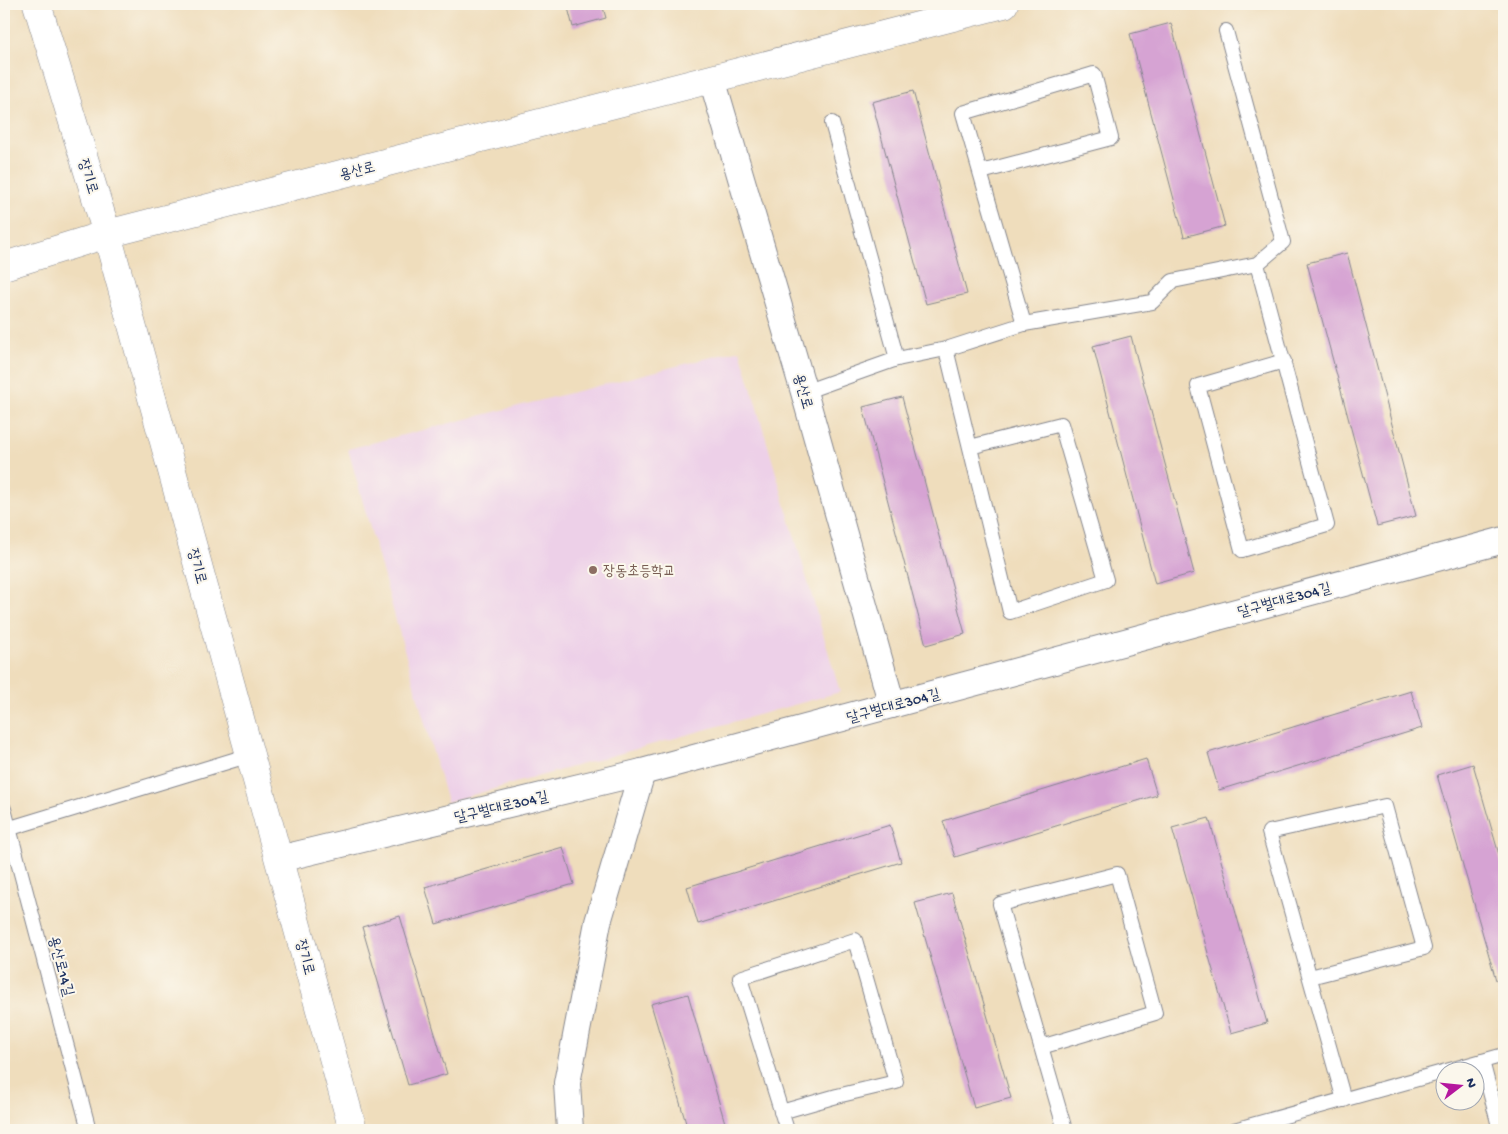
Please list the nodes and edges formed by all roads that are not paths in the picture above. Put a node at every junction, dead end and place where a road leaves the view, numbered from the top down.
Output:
1 (37, 4) edge
2 (1004, 4) edge
3 (1226, 31) dead end
4 (712, 79) junction
5 (832, 122) dead end
6 (980, 172) junction
7 (107, 234) junction
8 (1257, 264) junction
9 (4, 266) edge
10 (1024, 324) junction
11 (946, 349) junction
12 (897, 359) junction
13 (1284, 361) junction
14 (804, 392) junction
15 (970, 447) junction
16 (1504, 540) edge
17 (892, 705) junction
18 (250, 755) junction
19 (642, 772) junction
20 (4, 809) edge
21 (6, 829) edge
22 (279, 859) junction
23 (1310, 977) junction
24 (1041, 1047) junction
25 (1504, 1055) edge
26 (1482, 1061) junction
27 (1344, 1100) junction
28 (781, 1112) junction
29 (89, 1130) edge
30 (353, 1130) edge
31 (570, 1130) edge
32 (787, 1130) edge
33 (1065, 1130) edge
34 (1234, 1130) edge
35 (1500, 1130) edge

1 - 7 main road, 장기로
2 - 4 main road, 용산로
3 - 8 lane
4 - 7 main road, 용산로
4 - 14 street, 용산로
5 - 12 lane
6 - 6 lane
6 - 10 lane
7 - 9 main road, 용산로
7 - 18 main road, 장기로
8 - 10 lane
8 - 13 lane
10 - 11 lane
11 - 12 lane
11 - 15 lane
12 - 14 lane
13 - 13 lane
14 - 17 street, 용산로
15 - 15 lane
16 - 17 street, 달구벌대로304길
17 - 19 street, 달구벌대로304길
18 - 21 lane
18 - 22 main road, 장기로
19 - 22 street, 달구벌대로304길
19 - 31 street
20 - 21 lane, 용산로14길
21 - 29 lane, 용산로14길
22 - 30 main road, 장기로
23 - 23 lane
23 - 27 lane
24 - 24 lane
24 - 33 lane
25 - 26 lane
26 - 27 lane
26 - 35 lane
27 - 34 lane
28 - 28 lane
28 - 32 lane

